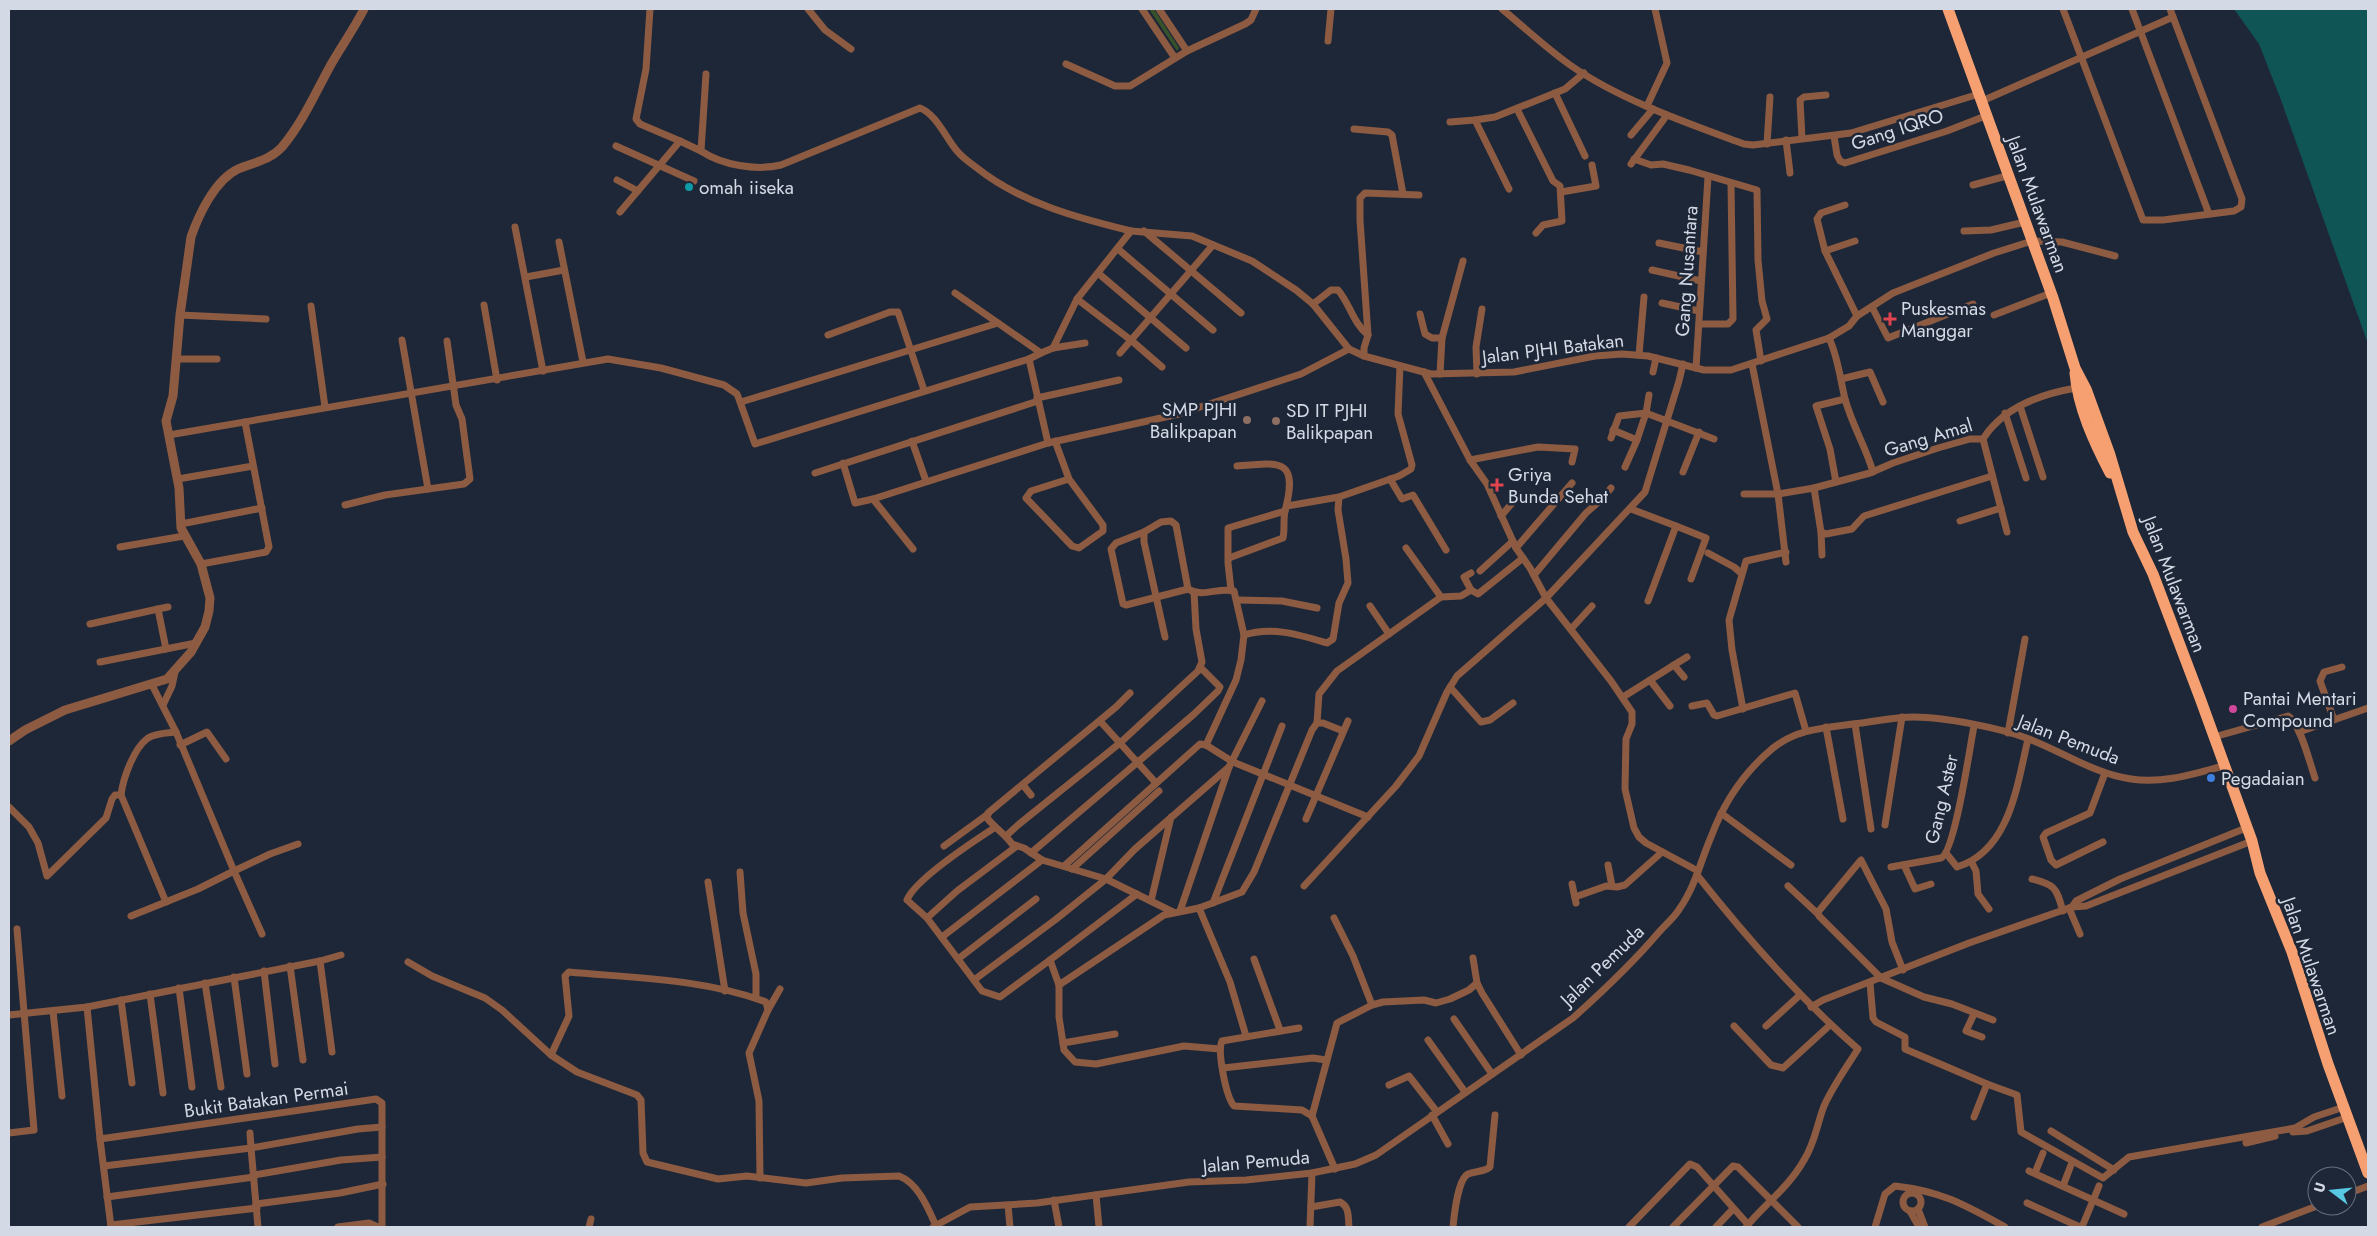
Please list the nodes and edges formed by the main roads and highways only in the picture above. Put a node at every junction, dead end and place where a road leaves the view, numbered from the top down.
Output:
1 (1948, 9) edge
2 (2075, 368) junction
3 (2090, 418) junction
4 (2368, 1173) edge

1 - 2 highway, Jalan Mulawarman
2 - 3 highway, Jalan Mulawarman
2 - 3 highway
3 - 4 highway, Jalan Mulawarman

